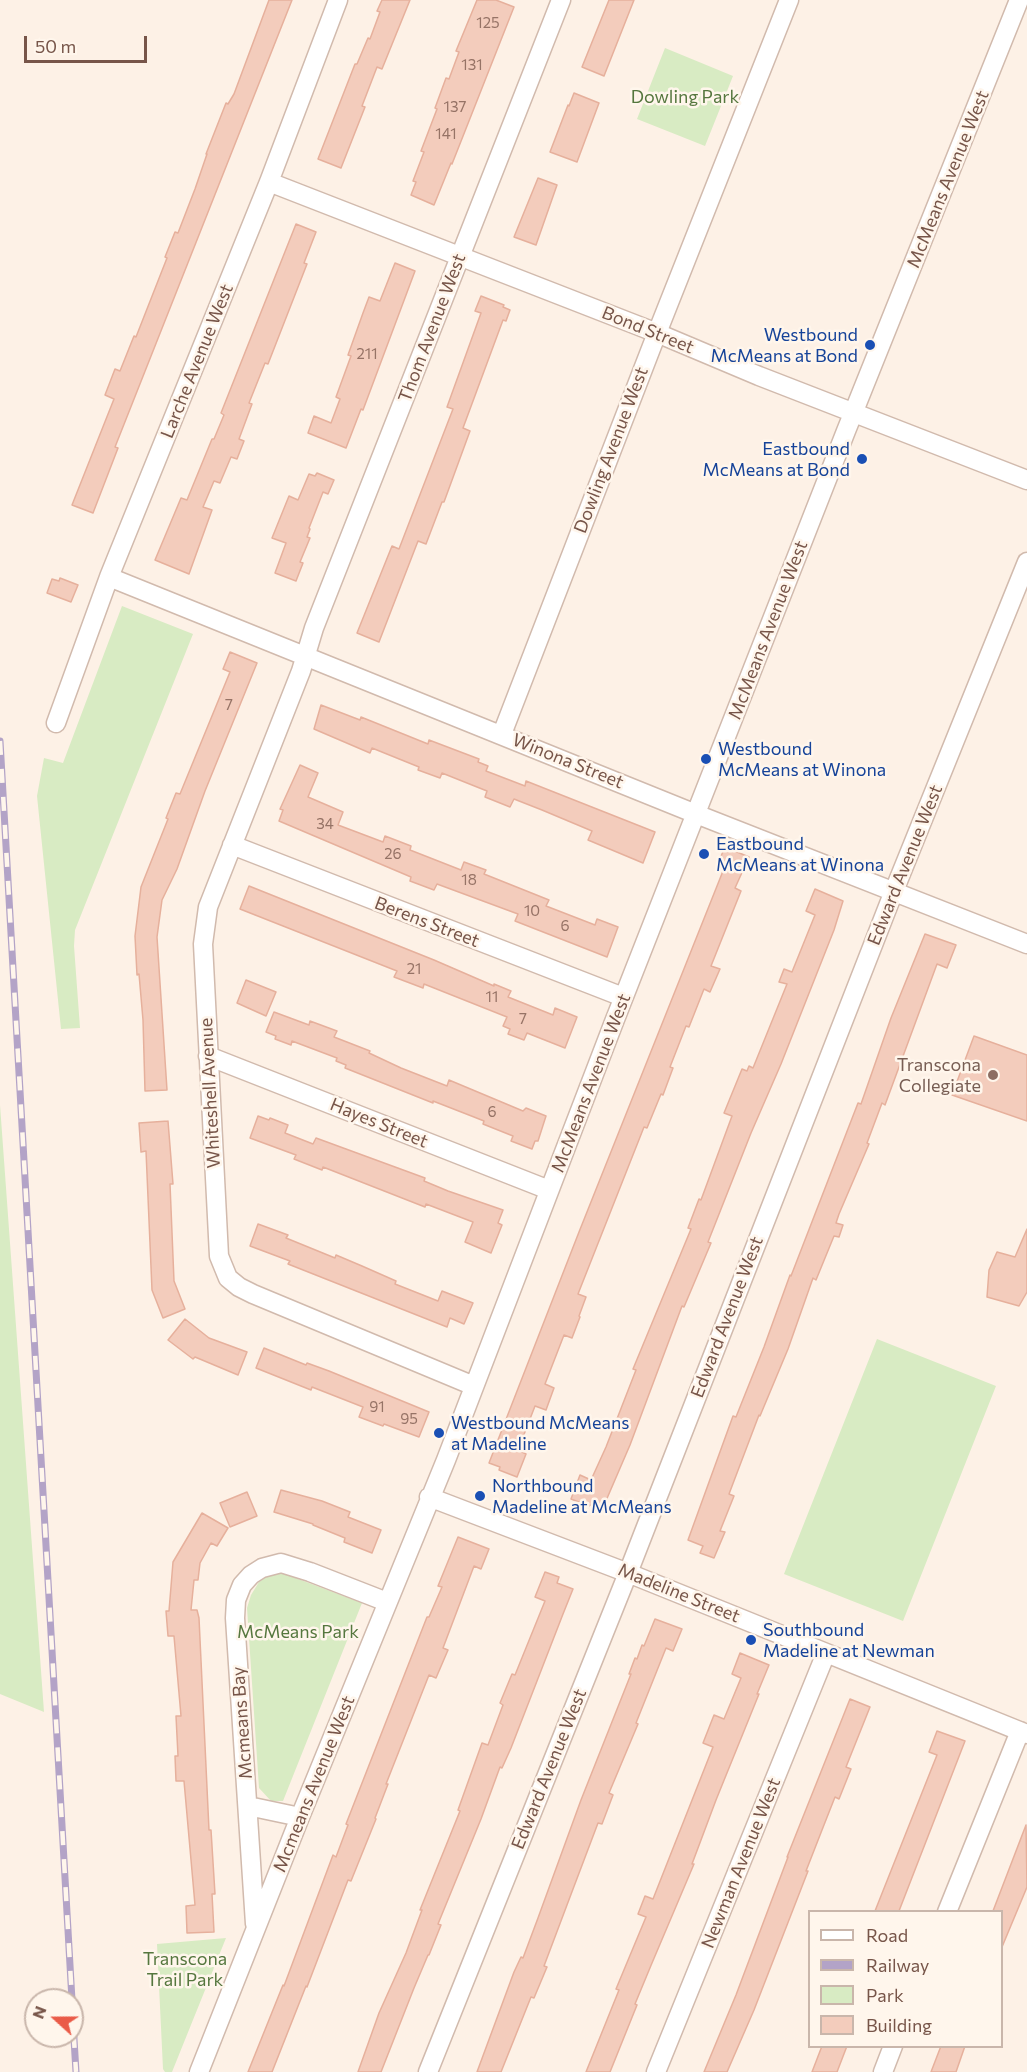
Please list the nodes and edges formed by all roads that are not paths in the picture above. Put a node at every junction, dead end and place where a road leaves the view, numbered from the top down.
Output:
1 (338, 0) edge
2 (561, 0) edge
3 (789, 0) edge
4 (1019, 0) edge
5 (269, 182) junction
6 (460, 256) junction
7 (657, 333) junction
8 (853, 413) junction
9 (1027, 480) edge
10 (1027, 562) edge
11 (109, 577) junction
12 (306, 656) junction
13 (56, 723) dead end
14 (502, 734) junction
15 (696, 814) junction
16 (232, 845) junction
17 (894, 891) junction
18 (1027, 944) edge
19 (623, 997) junction
20 (208, 1056) junction
21 (549, 1190) junction
22 (474, 1386) junction
23 (429, 1497) junction
24 (628, 1573) junction
25 (387, 1602) junction
26 (826, 1653) junction
27 (1023, 1732) edge
28 (248, 1806) junction
29 (300, 1817) junction
30 (947, 1910) edge
31 (256, 1929) junction
32 (892, 2048) edge
33 (199, 2072) edge
34 (428, 2072) edge
35 (656, 2072) edge
36 (883, 2072) edge

1 - 5 street, Larche Avenue West
2 - 6 street, Thom Avenue West
3 - 7 street, Dowling Avenue West
4 - 8 street, McMeans Avenue West
5 - 6 street, Bond Street
5 - 11 street, Larche Avenue West
6 - 7 street, Bond Street
6 - 12 street, Thom Avenue West
7 - 8 street, Bond Street
7 - 14 street, Dowling Avenue West
8 - 9 street, Bond Street
8 - 15 street, McMeans Avenue West
10 - 17 street, Edward Avenue West
11 - 12 street, Winona Street
11 - 13 street, Larche Avenue West
12 - 14 street, Winona Street
12 - 16 street, Whiteshell Avenue
14 - 15 street, Winona Street
15 - 17 street, Winona Street
15 - 19 street, McMeans Avenue West
16 - 19 street, Berens Street
16 - 20 street, Whiteshell Avenue
17 - 18 street, Winona Street
17 - 24 street, Edward Avenue West
19 - 21 street, McMeans Avenue West
20 - 21 street, Hayes Street
20 - 22 street, Whiteshell Avenue
21 - 22 street, McMeans Avenue West
22 - 23 street, McMeans Avenue West
23 - 24 street, Madeline Street
23 - 25 street, Mcmeans Avenue West
24 - 26 street, Madeline Street
24 - 34 street, Edward Avenue West
25 - 28 street, Mcmeans Bay
25 - 29 street, Mcmeans Avenue West
26 - 27 street, Madeline Street
26 - 35 street, Newman Avenue West
27 - 30 street
28 - 29 street, Mcmeans Bay
28 - 31 street, Mcmeans Bay
29 - 31 street, Mcmeans Avenue West
31 - 33 street, Mcmeans Avenue West
32 - 36 street

